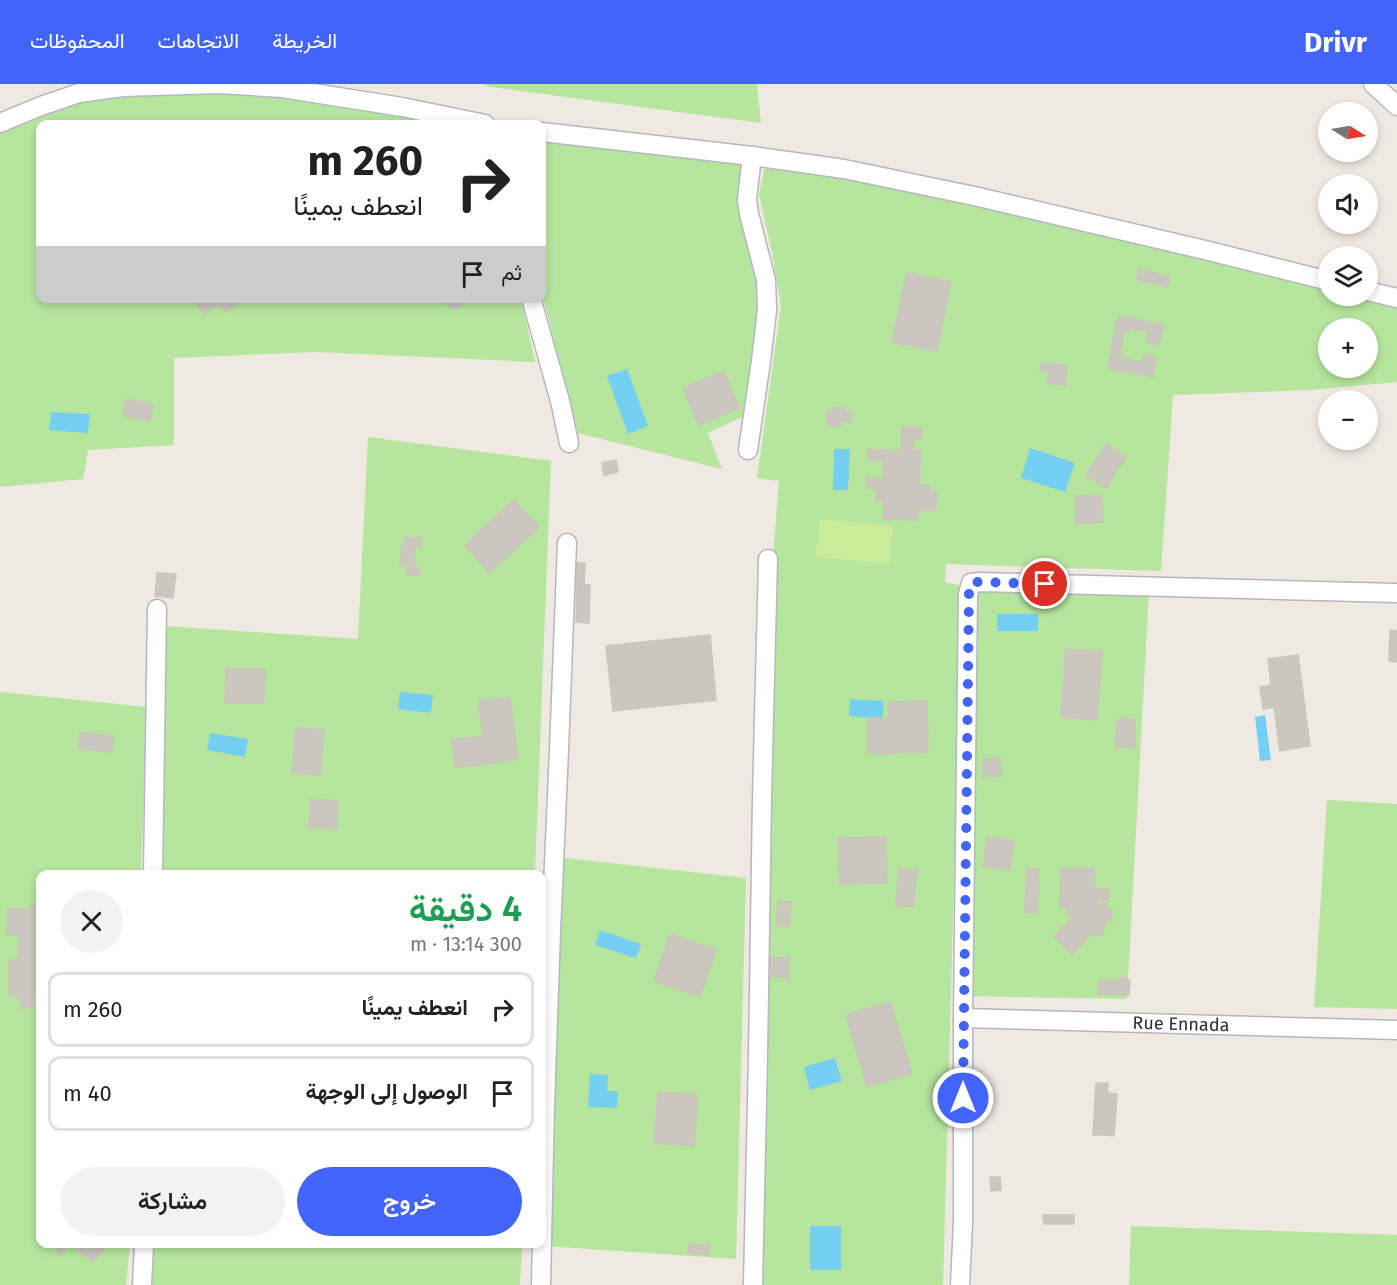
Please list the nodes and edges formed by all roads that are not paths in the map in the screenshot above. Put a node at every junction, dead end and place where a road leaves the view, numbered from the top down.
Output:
1 (1373, 84) edge
2 (1397, 106) edge
3 (465, 120) edge
4 (0, 123) edge
5 (546, 132) edge
6 (752, 156) junction
7 (1318, 278) edge
8 (1378, 293) edge
9 (1397, 298) edge
10 (532, 303) edge
11 (569, 443) dead end
12 (748, 450) dead end
13 (567, 543) dead end
14 (768, 559) dead end
15 (1397, 594) edge
16 (157, 609) dead end
17 (153, 870) edge
18 (963, 1017) junction
19 (1397, 1030) edge
20 (546, 1095) edge
21 (144, 1248) edge
22 (542, 1248) edge
23 (142, 1285) edge
24 (541, 1285) edge
25 (753, 1285) edge
26 (960, 1285) edge

1 - 2 street
3 - 4 street
5 - 6 street
6 - 7 street
6 - 12 street
8 - 9 street
10 - 11 street
13 - 20 street
14 - 25 street
15 - 18 street
16 - 17 street
18 - 19 street, Rue Ennada
18 - 26 street
21 - 23 street
22 - 24 street

